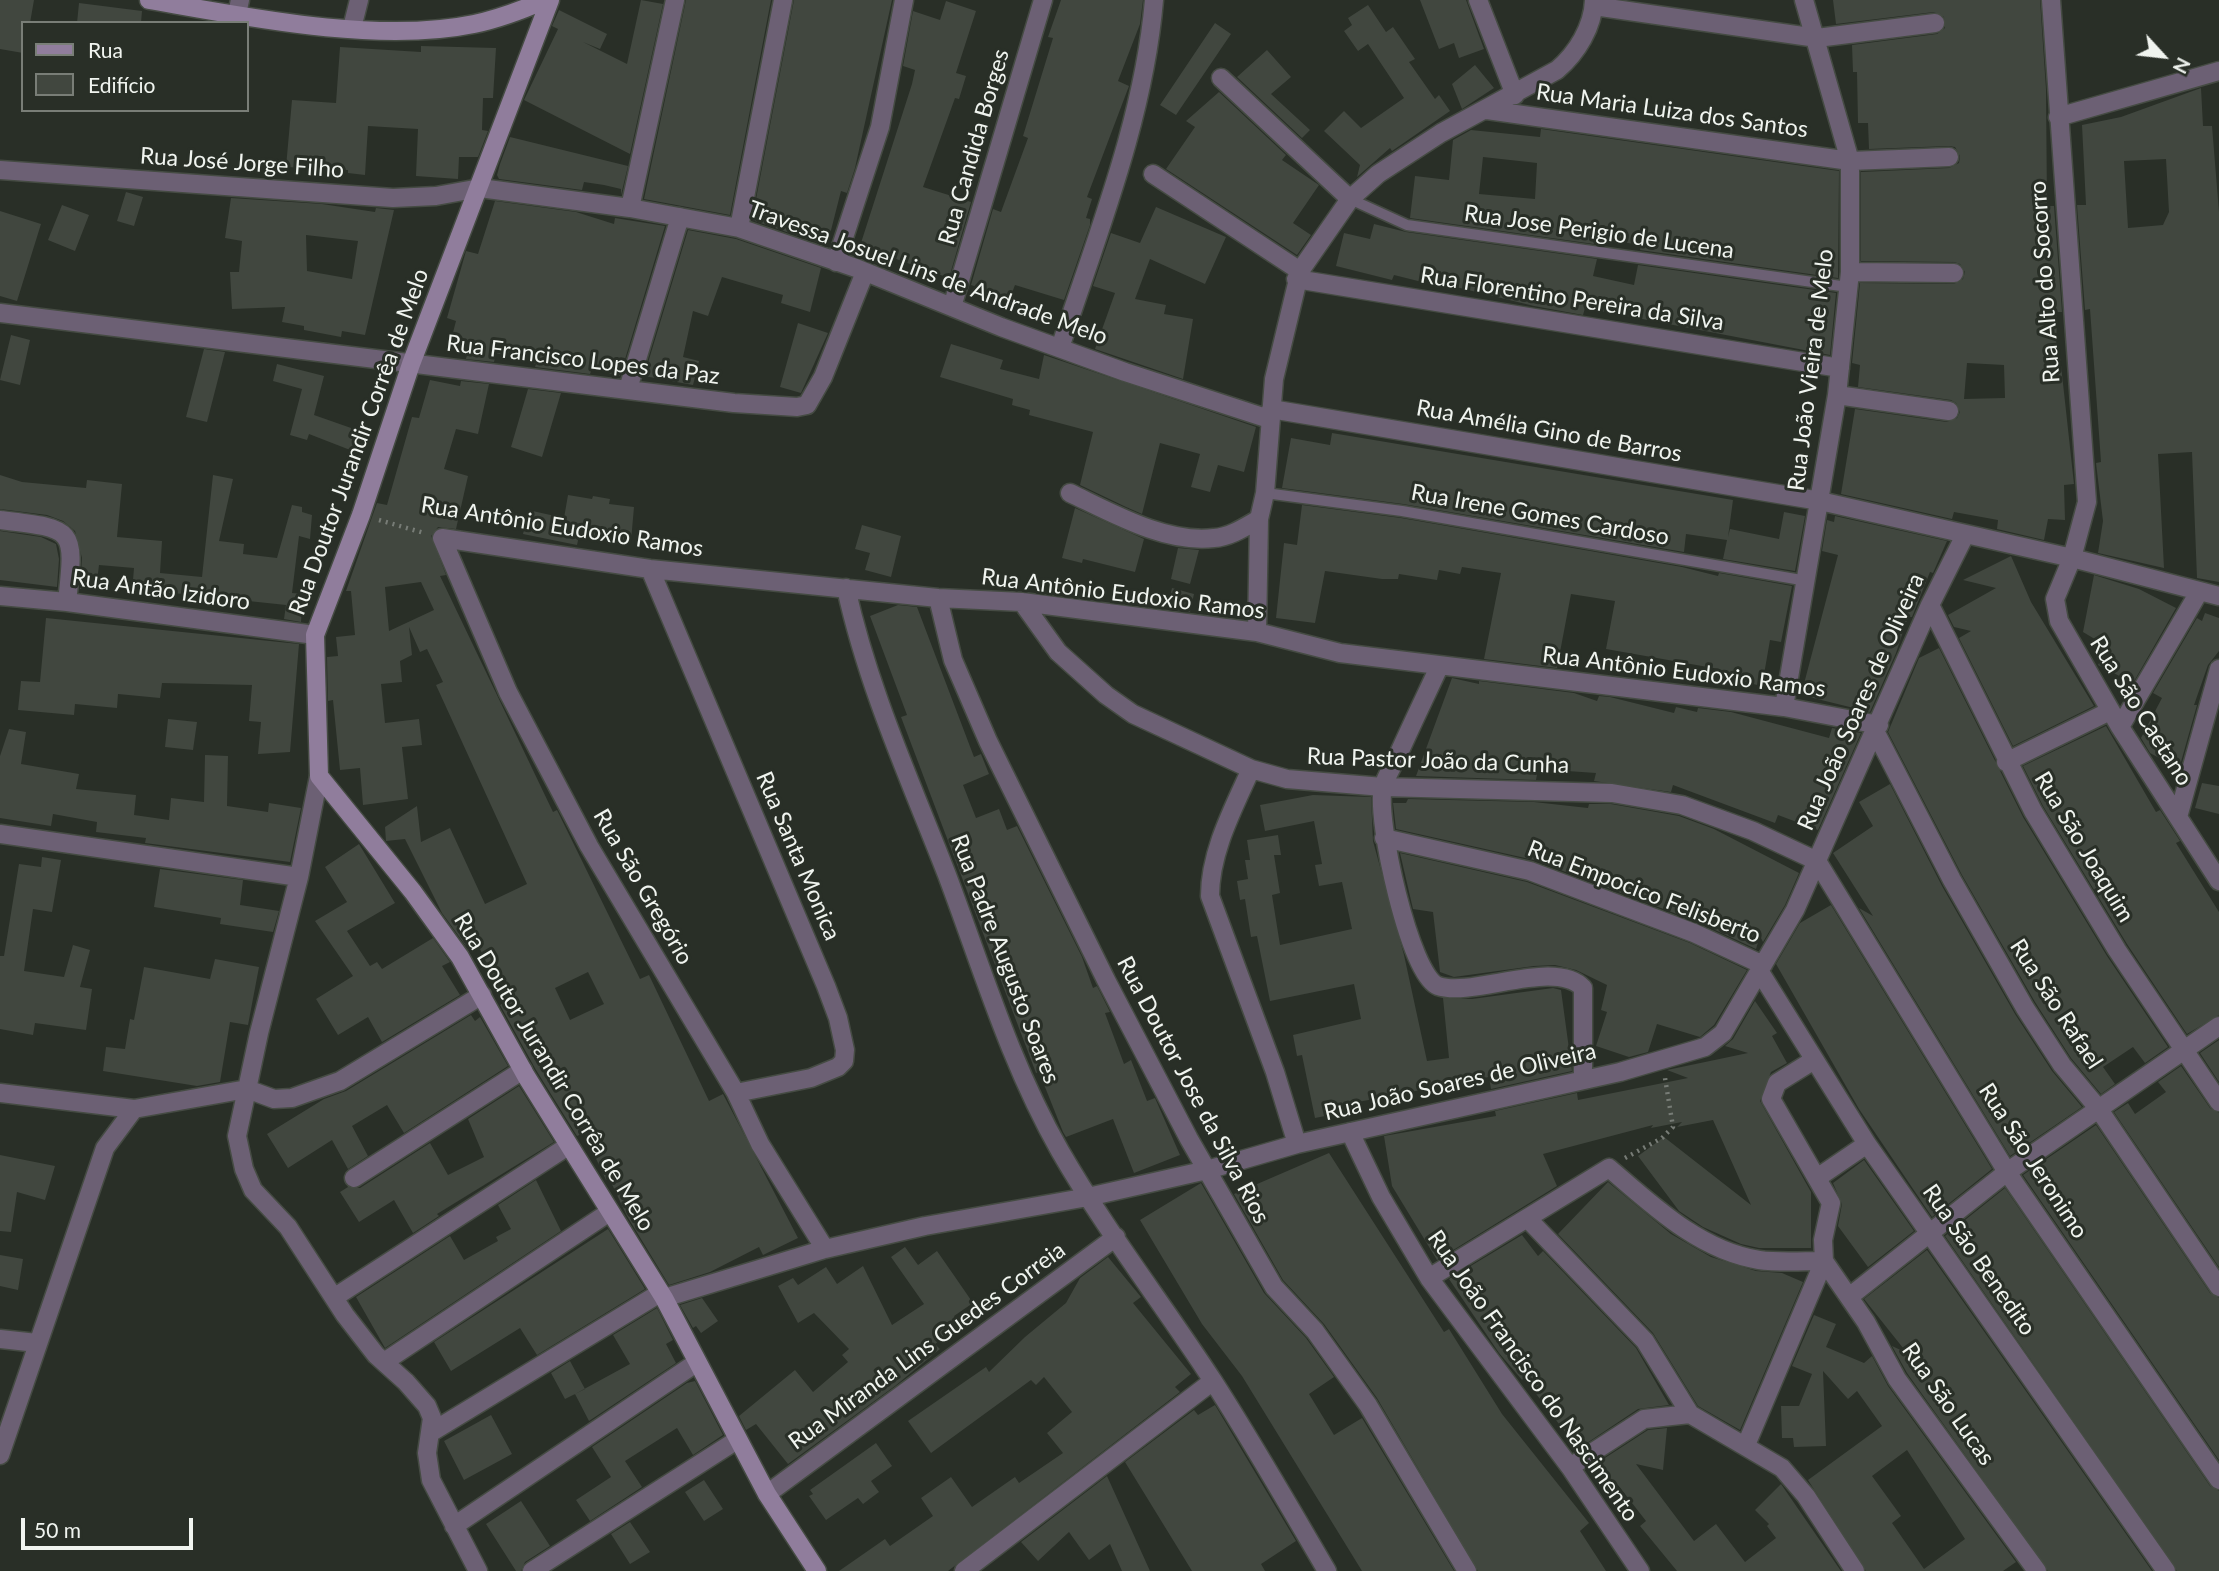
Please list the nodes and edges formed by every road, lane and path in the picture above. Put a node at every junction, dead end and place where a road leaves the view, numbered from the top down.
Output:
1 (149, 0) edge
2 (359, 0) edge
3 (547, 0) edge
4 (675, 0) edge
5 (783, 0) edge
6 (904, 0) edge
7 (1043, 0) edge
8 (1154, 0) edge
9 (1478, 0) edge
10 (1804, 0) edge
11 (2055, 2) edge
12 (1594, 3) edge
13 (239, 7) edge
14 (1935, 23) dead end
15 (352, 28) junction
16 (1816, 38) junction
17 (2219, 71) edge
18 (1221, 78) dead end
19 (2219, 78) edge
20 (1515, 95) junction
21 (1487, 110) junction
22 (2057, 117) junction
23 (1949, 157) dead end
24 (1850, 161) junction
25 (0, 170) edge
26 (1153, 174) dead end
27 (481, 188) junction
28 (1350, 199) junction
29 (630, 208) junction
30 (680, 217) junction
31 (738, 228) junction
32 (836, 262) junction
33 (865, 272) junction
34 (1954, 273) dead end
35 (1298, 275) junction
36 (1849, 279) junction
37 (952, 307) junction
38 (0, 313) edge
39 (1060, 348) junction
40 (411, 364) junction
41 (1840, 368) junction
42 (628, 390) junction
43 (1837, 395) junction
44 (1949, 411) dead end
45 (1270, 414) junction
46 (1070, 493) dead end
47 (1265, 493) junction
48 (1820, 501) junction
49 (361, 515) junction
50 (1259, 519) junction
51 (0, 520) edge
52 (1965, 535) junction
53 (442, 538) junction
54 (2072, 558) junction
55 (650, 569) junction
56 (1807, 581) junction
57 (846, 588) junction
58 (2199, 592) junction
59 (0, 596) edge
60 (2219, 596) edge
61 (938, 598) junction
62 (67, 602) junction
63 (1022, 602) junction
64 (1930, 604) junction
65 (1256, 632) junction
66 (315, 635) junction
67 (1439, 667) junction
68 (2219, 669) edge
69 (1784, 707) junction
70 (2110, 711) junction
71 (2120, 727) junction
72 (1878, 729) junction
73 (2006, 762) junction
74 (1251, 769) junction
75 (319, 776) junction
76 (1383, 787) junction
77 (2178, 817) junction
78 (0, 834) edge
79 (1384, 838) junction
80 (1817, 861) junction
81 (299, 877) junction
82 (2219, 881) edge
83 (1761, 969) junction
84 (482, 995) junction
85 (2219, 1026) edge
86 (2183, 1050) junction
87 (1663, 1060) junction
88 (1814, 1060) junction
89 (523, 1070) junction
90 (1583, 1079) junction
91 (247, 1089) junction
92 (0, 1093) edge
93 (736, 1093) junction
94 (2219, 1102) edge
95 (2098, 1108) junction
96 (134, 1109) junction
97 (1350, 1132) junction
98 (1297, 1144) junction
99 (1867, 1144) junction
100 (568, 1146) junction
101 (1609, 1168) junction
102 (1208, 1170) junction
103 (2007, 1172) junction
104 (354, 1178) dead end
105 (1817, 1178) junction
106 (1088, 1197) junction
107 (608, 1213) junction
108 (1527, 1218) junction
109 (1931, 1233) junction
110 (1116, 1237) junction
111 (825, 1249) junction
112 (1824, 1261) junction
113 (1429, 1278) junction
114 (2219, 1287) edge
115 (662, 1296) junction
116 (335, 1297) junction
117 (1849, 1297) junction
118 (0, 1339) edge
119 (37, 1343) junction
120 (384, 1362) junction
121 (696, 1363) junction
122 (1213, 1381) junction
123 (1690, 1414) junction
124 (430, 1433) junction
125 (737, 1440) junction
126 (1746, 1445) junction
127 (0, 1455) edge
128 (1570, 1467) junction
129 (2219, 1480) edge
130 (767, 1494) junction
131 (454, 1526) junction
132 (814, 1570) edge
133 (478, 1571) edge
134 (532, 1571) edge
135 (964, 1571) edge
136 (1327, 1571) edge
137 (1467, 1571) edge
138 (1640, 1571) edge
139 (1856, 1571) edge
140 (2037, 1571) edge
141 (2166, 1571) edge

1 - 13 street
2 - 15 street
3 - 15 street
3 - 27 street, Rua Doutor Jurandir Corrêa de Melo
4 - 29 street
5 - 31 street
6 - 32 street
7 - 37 street, Rua Candida Borges
8 - 39 street
9 - 20 street
10 - 16 street, Rua João Vieira de Melo
11 - 22 street, Rua Alto do Socorro
12 - 16 street
12 - 20 street
13 - 15 street
14 - 16 street
16 - 24 street, Rua João Vieira de Melo
17 - 19 street
17 - 22 street
18 - 28 street
20 - 21 street
21 - 24 street, Rua Maria Luiza dos Santos
21 - 28 street
22 - 54 street, Rua Alto do Socorro
23 - 24 street, Rua Maria Luiza dos Santos
24 - 36 street, Rua João Vieira de Melo
25 - 27 street, Rua José Jorge Filho
26 - 35 street
27 - 29 street, Travessa Josuel Lins de Andrade Melo
27 - 40 street, Rua Doutor Jurandir Corrêa de Melo
28 - 35 street
28 - 36 lane, Rua Jose Perigio de Lucena
29 - 30 street, Travessa Josuel Lins de Andrade Melo
30 - 31 street, Travessa Josuel Lins de Andrade Melo
30 - 42 street
31 - 32 street, Travessa Josuel Lins de Andrade Melo
32 - 33 street, Travessa Josuel Lins de Andrade Melo
33 - 37 street, Travessa Josuel Lins de Andrade Melo
33 - 42 street, Rua Francisco Lopes da Paz
34 - 36 street
35 - 41 street, Rua Florentino Pereira da Silva
35 - 45 street
36 - 41 street, Rua João Vieira de Melo
37 - 39 street, Travessa Josuel Lins de Andrade Melo
38 - 40 street, Rua Francisco Lopes da Paz
39 - 45 street, Travessa Josuel Lins de Andrade Melo
40 - 42 street, Rua Francisco Lopes da Paz
40 - 49 street, Rua Doutor Jurandir Corrêa de Melo
41 - 43 street, Rua João Vieira de Melo
43 - 44 street
43 - 48 street, Rua João Vieira de Melo
45 - 47 street
45 - 48 street, Rua Amélia Gino de Barros
46 - 50 street
47 - 50 street
47 - 56 lane, Rua Irene Gomes Cardoso
48 - 52 street, Rua Amélia Gino de Barros
48 - 56 street, Rua João Vieira de Melo
49 - 53 path, Rua Antônio Eudoxio Ramos
49 - 66 street, Rua Doutor Jurandir Corrêa de Melo
50 - 65 street
51 - 62 street
52 - 54 street, Rua Amélia Gino de Barros
52 - 64 street, Rua João Soares de Oliveira
53 - 55 street, Rua Antônio Eudoxio Ramos
53 - 93 street, Rua São Gregório
54 - 58 street, Rua Amélia Gino de Barros
54 - 70 street, Rua São Caetano
55 - 57 street, Rua Antônio Eudoxio Ramos
55 - 93 street, Rua Santa Monica
56 - 69 street, Rua João Vieira de Melo
57 - 61 street, Rua Antônio Eudoxio Ramos
57 - 106 street, Rua Padre Augusto Soares
58 - 60 street, Rua Amélia Gino de Barros
58 - 71 street
59 - 62 street, Rua Antão Izidoro
61 - 63 street, Rua Antônio Eudoxio Ramos
61 - 102 street, Rua Doutor Jose da Silva Rios
62 - 66 street, Rua Antão Izidoro
63 - 65 street, Rua Antônio Eudoxio Ramos
63 - 74 street, Rua Pastor João da Cunha
64 - 72 street, Rua João Soares de Oliveira
64 - 73 street, Rua São Joaquim
65 - 67 street, Rua Antônio Eudoxio Ramos
66 - 75 street, Rua Doutor Jurandir Corrêa de Melo
67 - 69 street, Rua Antônio Eudoxio Ramos
67 - 76 street
68 - 77 street
69 - 72 street, Rua Antônio Eudoxio Ramos
70 - 71 street, Rua São Caetano
70 - 73 street
71 - 77 street, Rua São Caetano
72 - 80 street, Rua João Soares de Oliveira
72 - 95 street, Rua São Rafael
73 - 86 street, Rua São Joaquim
74 - 76 street, Rua Pastor João da Cunha
74 - 98 street
75 - 81 street
75 - 84 street, Rua Doutor Jurandir Corrêa de Melo
76 - 79 street
76 - 80 street, Rua Pastor João da Cunha
77 - 82 street, Rua São Caetano
78 - 81 street
79 - 83 street, Rua Empocico Felisberto
79 - 90 street
80 - 83 street, Rua João Soares de Oliveira
80 - 103 street, Rua São Jeronimo
81 - 91 street
83 - 87 street, Rua João Soares de Oliveira
83 - 88 street, Rua São Benedito
84 - 89 street, Rua Doutor Jurandir Corrêa de Melo
84 - 91 street
85 - 86 street
86 - 94 street, Rua São Joaquim
86 - 95 street
87 - 90 street, Rua João Soares de Oliveira
87 - 101 path
88 - 99 street, Rua São Benedito
88 - 105 street
89 - 100 street, Rua Doutor Jurandir Corrêa de Melo
89 - 104 street
90 - 97 street, Rua João Soares de Oliveira
91 - 96 street
91 - 116 street
92 - 96 street
93 - 111 street, Rua São Gregório
95 - 103 street
95 - 114 street, Rua São Rafael
96 - 119 street
97 - 98 street, Rua João Soares de Oliveira
97 - 113 street, Rua João Francisco do Nascimento
98 - 102 street, Rua João Soares de Oliveira
99 - 105 street
99 - 109 street, Rua São Benedito
100 - 107 street, Rua Doutor Jurandir Corrêa de Melo
100 - 116 street
101 - 108 street
101 - 112 street
102 - 106 street, Rua João Soares de Oliveira
102 - 137 street, Rua Doutor Jose da Silva Rios
103 - 109 street
103 - 129 street, Rua São Jeronimo
105 - 112 street
106 - 110 street, Rua Padre Augusto Soares
106 - 111 street, Rua João Soares de Oliveira
107 - 115 street, Rua Doutor Jurandir Corrêa de Melo
107 - 120 street
108 - 113 street
108 - 123 street
109 - 117 street
109 - 141 street, Rua São Benedito
110 - 122 street, Rua Padre Augusto Soares
110 - 130 street, Rua Miranda Lins Guedes Correia
111 - 115 street, Rua João Soares de Oliveira
112 - 117 street, Rua São Lucas
112 - 126 street
113 - 128 street, Rua João Francisco do Nascimento
115 - 121 street, Rua Doutor Jurandir Corrêa de Melo
115 - 124 street, Rua João Soares de Oliveira
116 - 120 street
117 - 140 street, Rua São Lucas
118 - 119 street
119 - 127 street
120 - 124 street
121 - 125 street, Rua Doutor Jurandir Corrêa de Melo
121 - 131 street
122 - 135 street
122 - 136 street, Rua Padre Augusto Soares
123 - 126 street
123 - 128 street
124 - 131 street
125 - 130 street, Rua Doutor Jurandir Corrêa de Melo
125 - 134 street
126 - 139 street
128 - 138 street, Rua João Francisco do Nascimento
130 - 132 street, Rua Doutor Jurandir Corrêa de Melo
131 - 133 street

